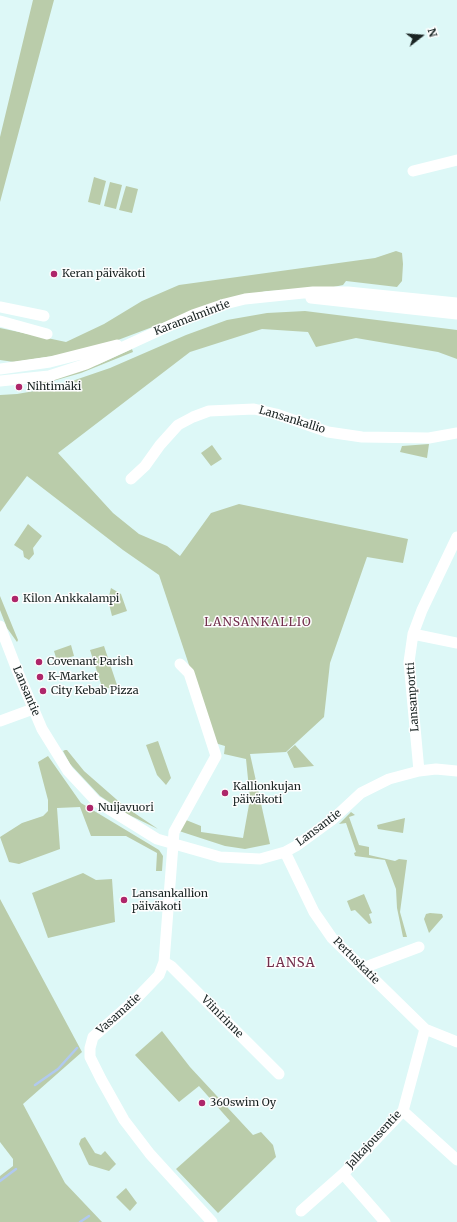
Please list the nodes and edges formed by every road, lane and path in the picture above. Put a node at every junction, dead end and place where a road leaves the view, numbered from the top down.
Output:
1 (457, 160) edge
2 (413, 171) dead end
3 (295, 295) junction
4 (457, 303) edge
5 (0, 307) edge
6 (457, 314) edge
7 (44, 316) dead end
8 (0, 321) edge
9 (47, 334) dead end
10 (138, 339) junction
11 (0, 364) edge
12 (21, 367) junction
13 (0, 369) edge
14 (0, 381) edge
15 (457, 433) edge
16 (131, 479) dead end
17 (457, 538) edge
18 (0, 626) edge
19 (413, 634) junction
20 (457, 643) edge
21 (180, 664) dead end
22 (33, 709) junction
23 (0, 721) edge
24 (420, 771) junction
25 (457, 771) edge
26 (173, 843) junction
27 (285, 852) junction
28 (419, 947) dead end
29 (164, 962) junction
30 (363, 968) junction
31 (425, 1029) junction
32 (457, 1042) edge
33 (279, 1074) dead end
34 (403, 1111) junction
35 (457, 1160) edge
36 (343, 1174) junction
37 (301, 1211) dead end
38 (212, 1222) edge
39 (385, 1222) edge

1 - 2 street
3 - 4 street, Karamalmintie
3 - 6 street, Karamalmintie
3 - 10 street, Karamalmintie
5 - 7 street
8 - 9 street
10 - 12 street, Karamalmintie
10 - 14 street, Karamalmintie
11 - 12 street, Karamalmintie
12 - 13 street, Karamalmintie
15 - 16 street, Lansankallio
17 - 19 street, Lansanportti
18 - 22 street, Lansantie
19 - 20 street
19 - 24 street, Lansanportti
21 - 26 street, Vasamatie
22 - 23 street
22 - 26 street, Lansantie
24 - 25 street, Lansantie
24 - 27 street, Lansantie
26 - 27 street, Lansantie
26 - 29 street, Vasamatie
27 - 30 street, Pertuskatie
28 - 30 street
29 - 33 street, Viinirinne
29 - 38 street, Vasamatie
30 - 31 street, Pertuskatie
31 - 32 street, Pertuskatie
31 - 34 street, Jalkajousentie
34 - 35 street
34 - 36 street, Jalkajousentie
36 - 37 street, Jalkajousentie
36 - 39 street

